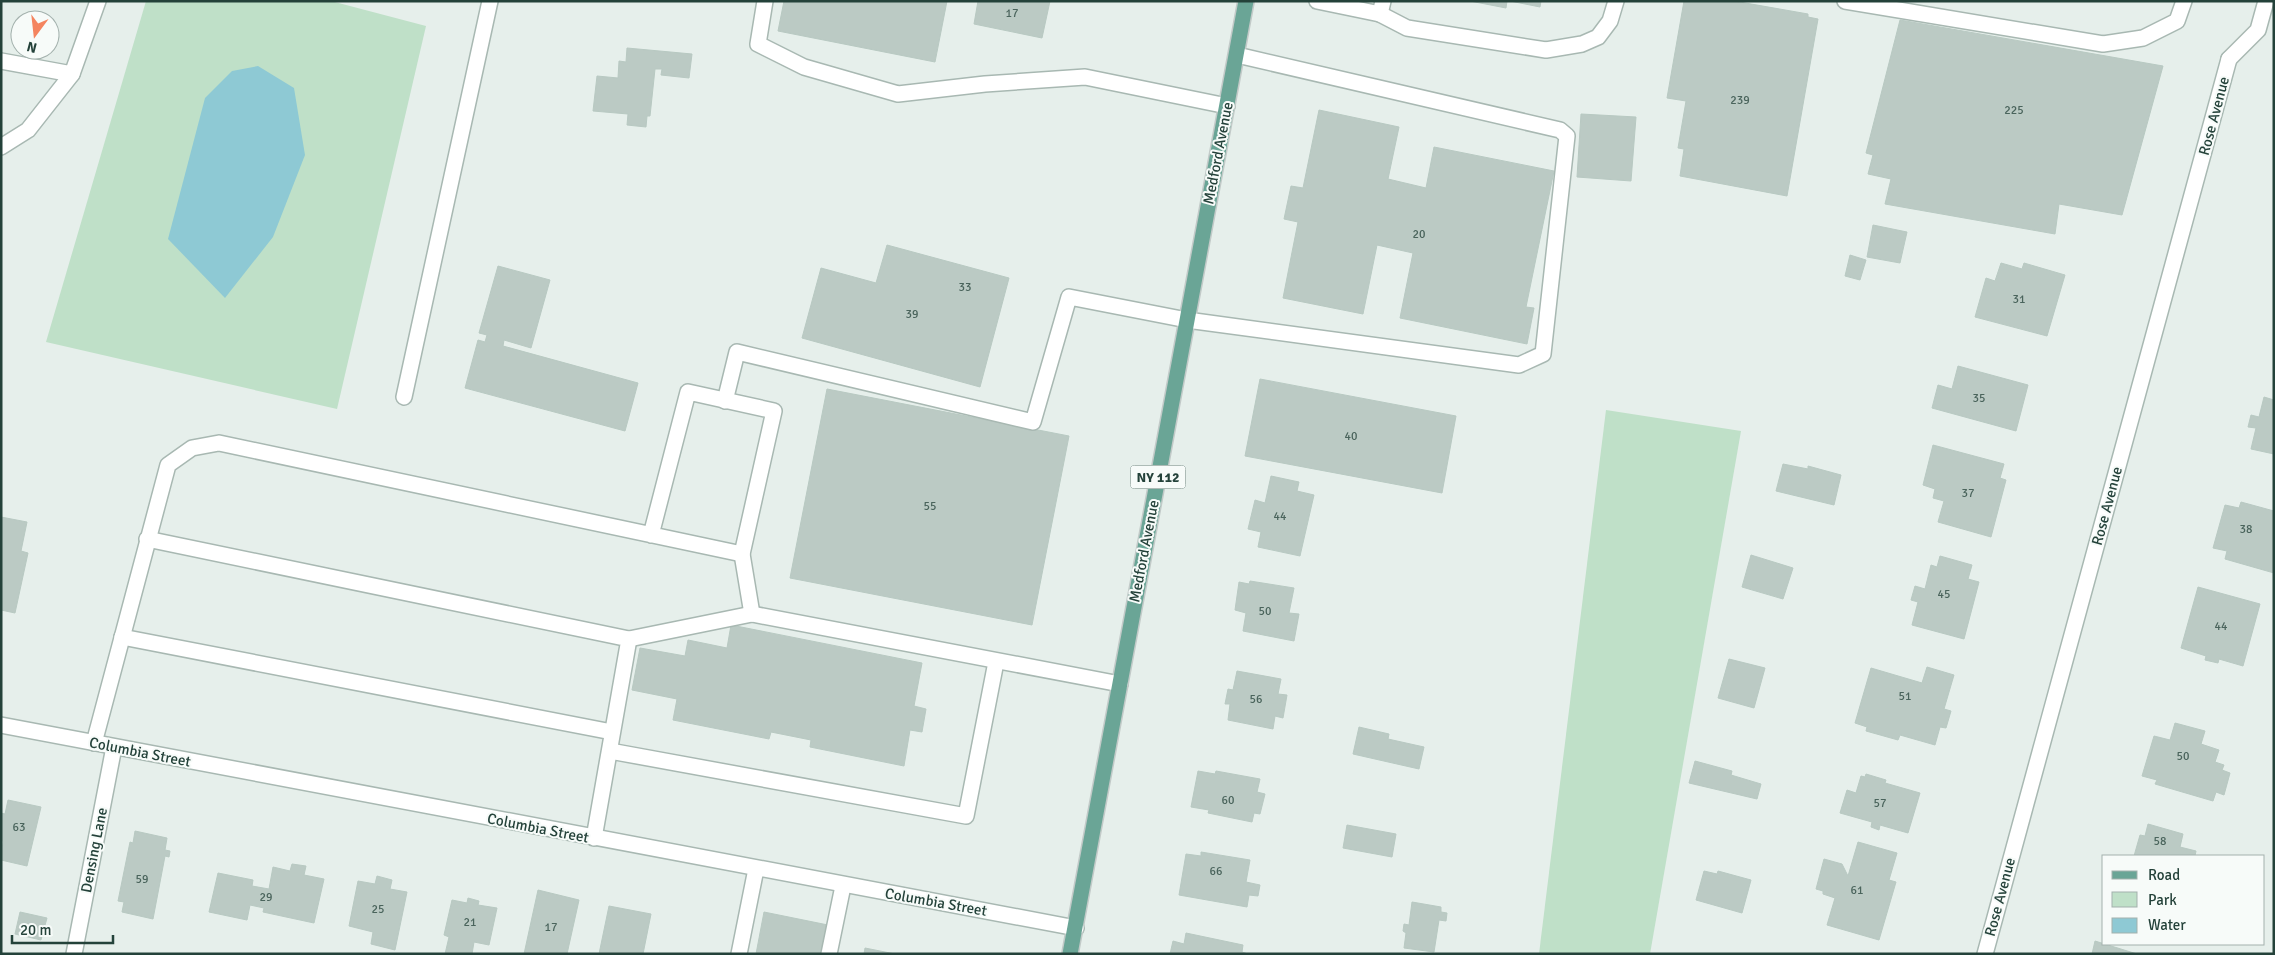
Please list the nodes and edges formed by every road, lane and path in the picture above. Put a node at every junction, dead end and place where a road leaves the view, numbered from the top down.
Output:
1 (98, 1) edge
2 (490, 1) edge
3 (765, 1) edge
4 (1246, 1) edge
5 (1317, 1) edge
6 (1616, 1) edge
7 (1845, 1) edge
8 (2184, 1) edge
9 (2266, 1) edge
10 (1382, 7) edge
11 (1237, 56) junction
12 (1, 61) edge
13 (72, 74) junction
14 (1227, 106) junction
15 (1, 147) edge
16 (1187, 320) junction
17 (404, 397) dead end
18 (725, 400) junction
19 (651, 535) junction
20 (148, 539) junction
21 (742, 554) junction
22 (752, 614) junction
23 (122, 637) junction
24 (629, 639) junction
25 (996, 662) junction
26 (1120, 684) junction
27 (1, 725) edge
28 (612, 732) junction
29 (94, 743) junction
30 (114, 747) junction
31 (610, 751) junction
32 (594, 838) junction
33 (756, 869) junction
34 (843, 886) junction
35 (1076, 928) junction
36 (74, 954) edge
37 (739, 954) edge
38 (829, 954) edge
39 (1070, 954) edge
40 (1985, 954) edge

1 - 13 street
2 - 17 street
3 - 14 street
4 - 11 main road, Medford Avenue / NY 112
5 - 10 street
6 - 10 street
7 - 8 street
9 - 40 street, Rose Avenue
11 - 14 main road, Medford Avenue / NY 112
11 - 16 street
12 - 13 street
13 - 15 street
14 - 16 main road, Medford Avenue / NY 112
16 - 18 street
16 - 26 main road, Medford Avenue / NY 112
18 - 19 street
18 - 21 street
19 - 20 street
19 - 21 street
20 - 23 street
20 - 24 street
21 - 22 street
22 - 24 street
22 - 25 street
23 - 28 street
23 - 29 street
24 - 28 street
25 - 26 street
25 - 31 street
26 - 35 main road, Medford Avenue / NY 112
27 - 29 street, Columbia Street
28 - 31 street
29 - 30 street, Columbia Street
30 - 32 street, Columbia Street
30 - 36 street, Densing Lane
31 - 32 street
32 - 33 street, Columbia Street
33 - 34 street, Columbia Street
33 - 37 street
34 - 35 street, Columbia Street
34 - 38 street
35 - 39 main road, Medford Avenue / NY 112

